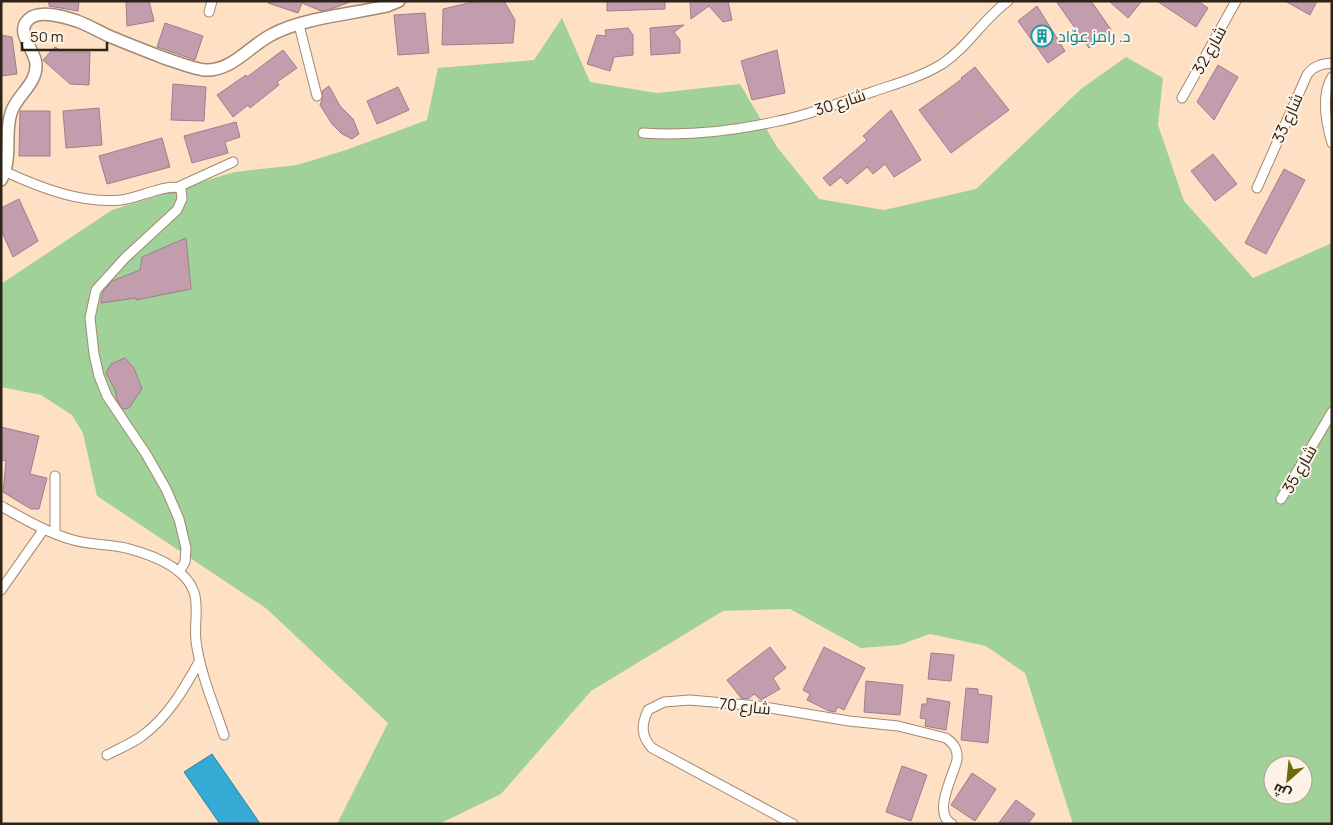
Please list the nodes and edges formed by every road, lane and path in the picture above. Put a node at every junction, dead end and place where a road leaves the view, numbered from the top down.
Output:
1 (212, 1) edge
2 (399, 1) edge
3 (1008, 1) edge
4 (1236, 1) edge
5 (209, 12) dead end
6 (299, 25) junction
7 (1332, 63) edge
8 (1332, 77) edge
9 (317, 96) dead end
10 (1182, 98) dead end
11 (643, 133) dead end
12 (1332, 143) edge
13 (232, 162) dead end
14 (3, 176) edge
15 (178, 188) junction
16 (1257, 188) dead end
17 (1332, 412) edge
18 (55, 476) dead end
19 (1281, 499) dead end
20 (1, 506) edge
21 (44, 529) junction
22 (54, 533) junction
23 (179, 572) junction
24 (1, 590) edge
25 (199, 662) junction
26 (224, 735) dead end
27 (107, 755) dead end
28 (792, 824) edge
29 (952, 824) edge

1 - 5 street
2 - 6 street
3 - 11 street, شارع 30
4 - 10 street, شارع 32
6 - 9 street
6 - 14 street
7 - 16 street, شارع 33
8 - 12 street
13 - 15 street
14 - 15 street
15 - 23 street
17 - 19 street, شارع 35
18 - 22 street
20 - 21 street
21 - 22 street
21 - 24 street
22 - 23 street
23 - 25 street
25 - 26 street
25 - 27 street
28 - 29 street, شارع 70

